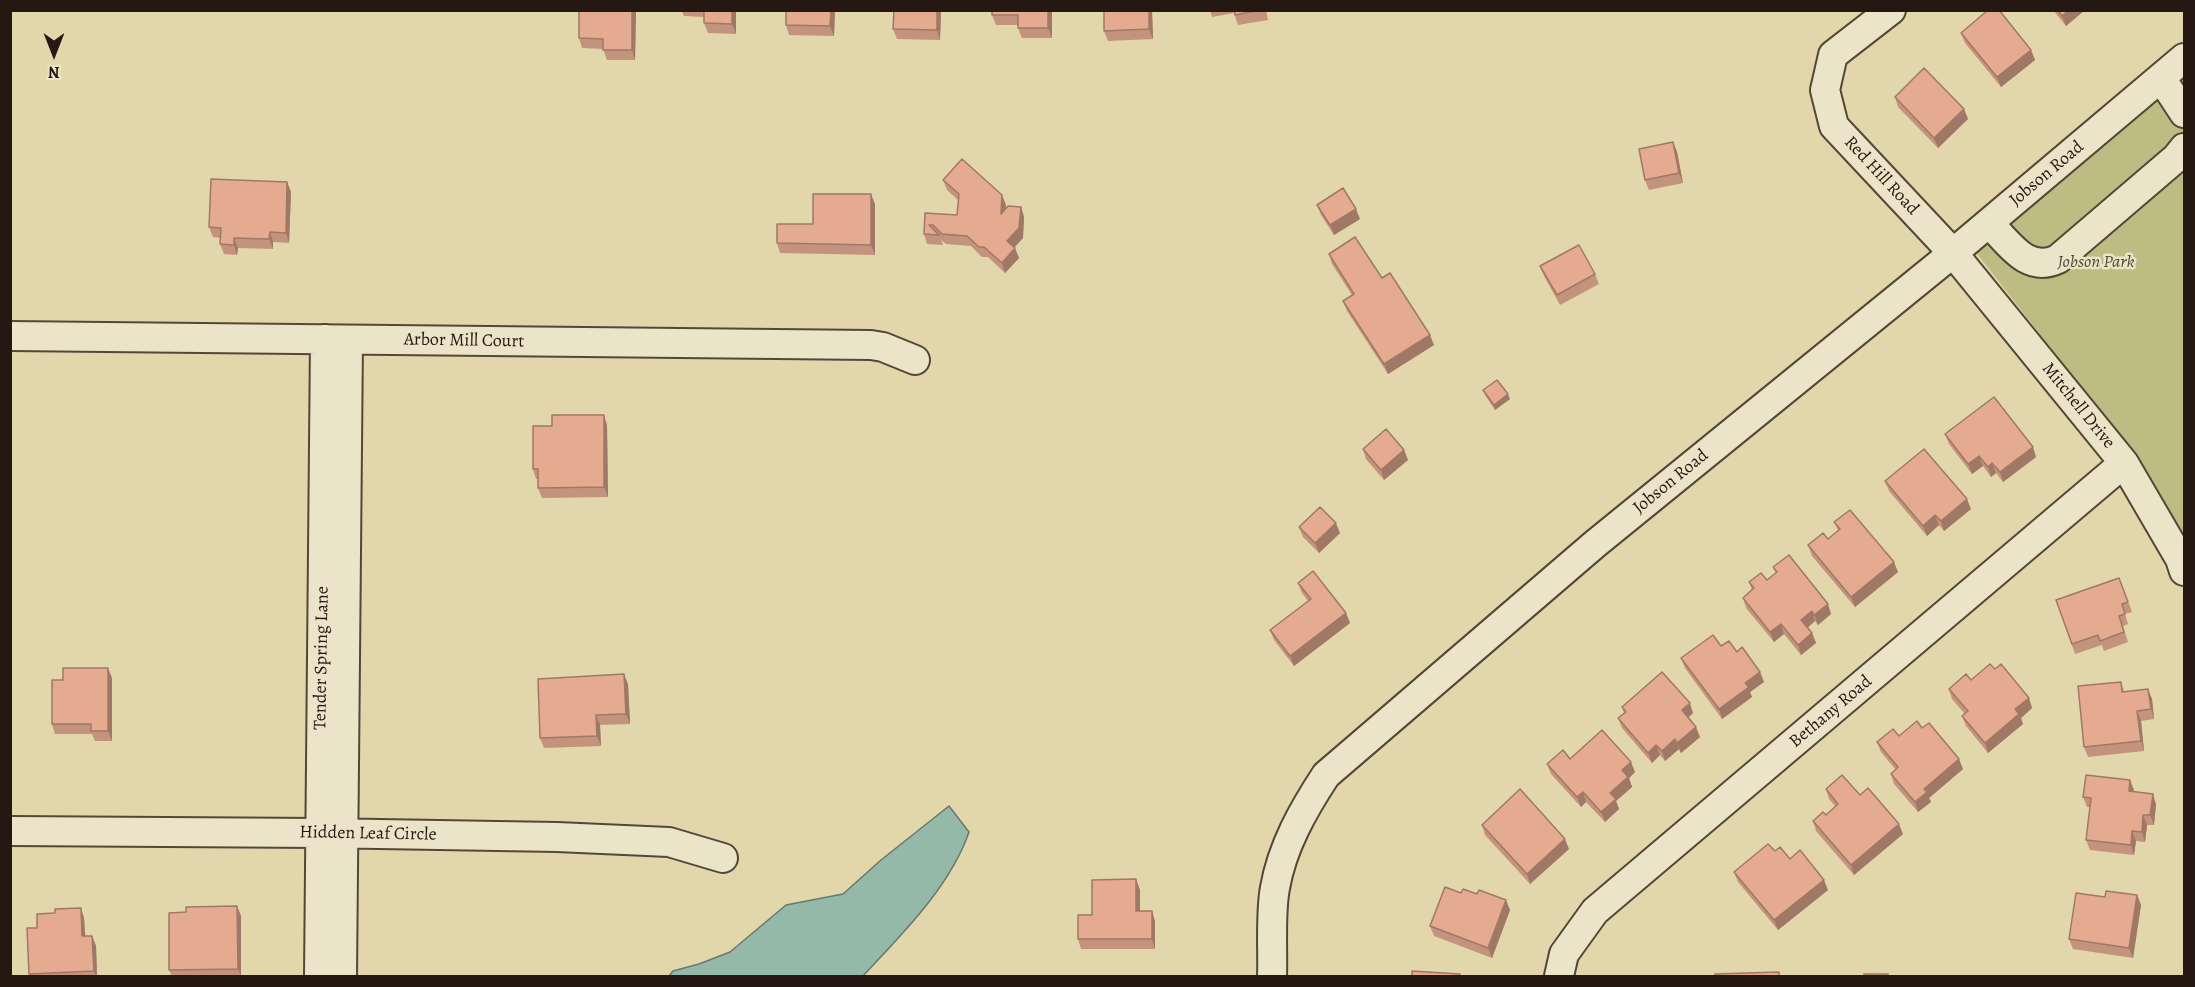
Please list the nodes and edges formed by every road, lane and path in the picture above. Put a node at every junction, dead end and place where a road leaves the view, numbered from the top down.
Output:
1 (1890, 10) edge
2 (2184, 58) edge
3 (2161, 78) junction
4 (2184, 113) edge
5 (2184, 148) edge
6 (1989, 223) junction
7 (1953, 253) junction
8 (10, 336) edge
9 (337, 340) junction
10 (915, 360) dead end
11 (2124, 463) junction
12 (2184, 571) edge
13 (10, 831) edge
14 (332, 833) junction
15 (723, 858) dead end
16 (319, 976) edge
17 (342, 976) edge
18 (1272, 976) edge
19 (1558, 976) edge

1 - 7 street, Red Hill Road
2 - 3 street, Jobson Road
3 - 4 street
3 - 6 street, Jobson Road
5 - 6 street
6 - 7 street, Jobson Road
7 - 11 street, Mitchell Drive
7 - 18 street, Jobson Road
8 - 9 street, Arbor Mill Court
9 - 10 street, Arbor Mill Court
9 - 14 street, Tender Spring Lane
11 - 12 street, Mitchell Drive
11 - 19 street, Bethany Road
13 - 14 street, Hidden Leaf Circle
14 - 15 street, Hidden Leaf Circle
14 - 16 street, Tender Spring Lane
14 - 17 street, Tender Spring Lane

